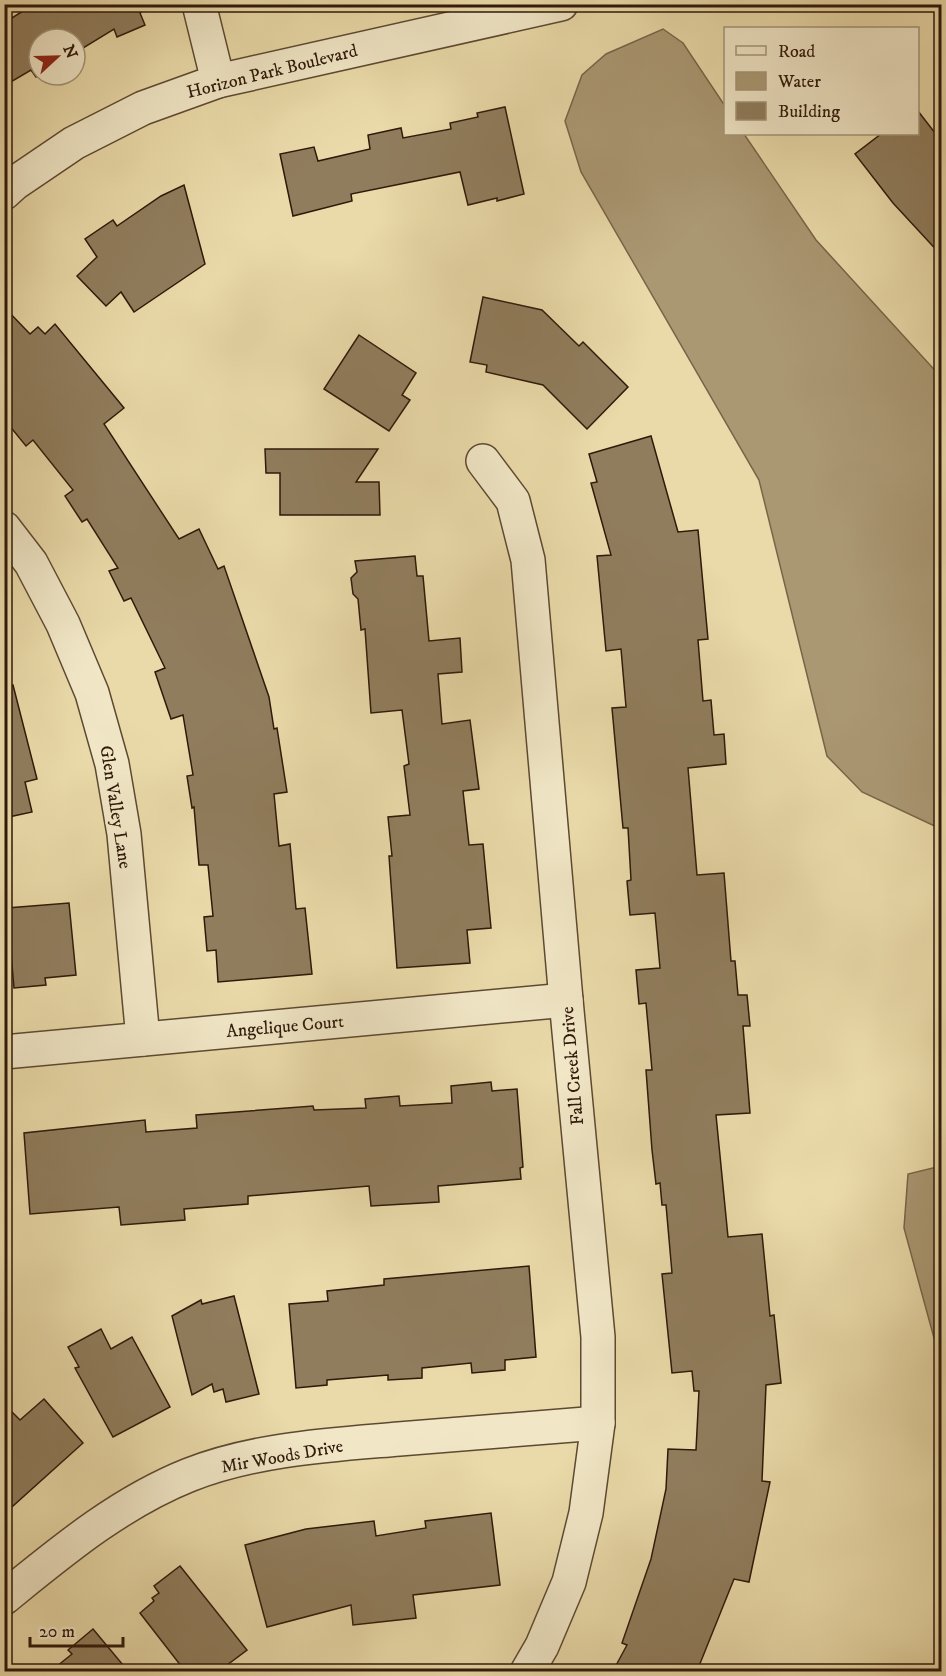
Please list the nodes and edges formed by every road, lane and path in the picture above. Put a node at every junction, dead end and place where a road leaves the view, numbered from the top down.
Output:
1 (200, 4) edge
2 (561, 4) edge
3 (218, 81) junction
4 (4, 193) edge
5 (483, 461) dead end
6 (4, 528) edge
7 (566, 1000) junction
8 (142, 1039) junction
9 (4, 1052) edge
10 (598, 1423) junction
11 (4, 1598) edge
12 (527, 1671) edge

1 - 3 street
2 - 3 street, Horizon Park Boulevard
3 - 4 street, Horizon Park Boulevard
5 - 7 street, Fall Creek Drive
6 - 8 street, Glen Valley Lane
7 - 8 street, Angelique Court
7 - 10 street, Fall Creek Drive
8 - 9 street, Angelique Court
10 - 11 street, Mir Woods Drive
10 - 12 street, Fall Creek Drive

